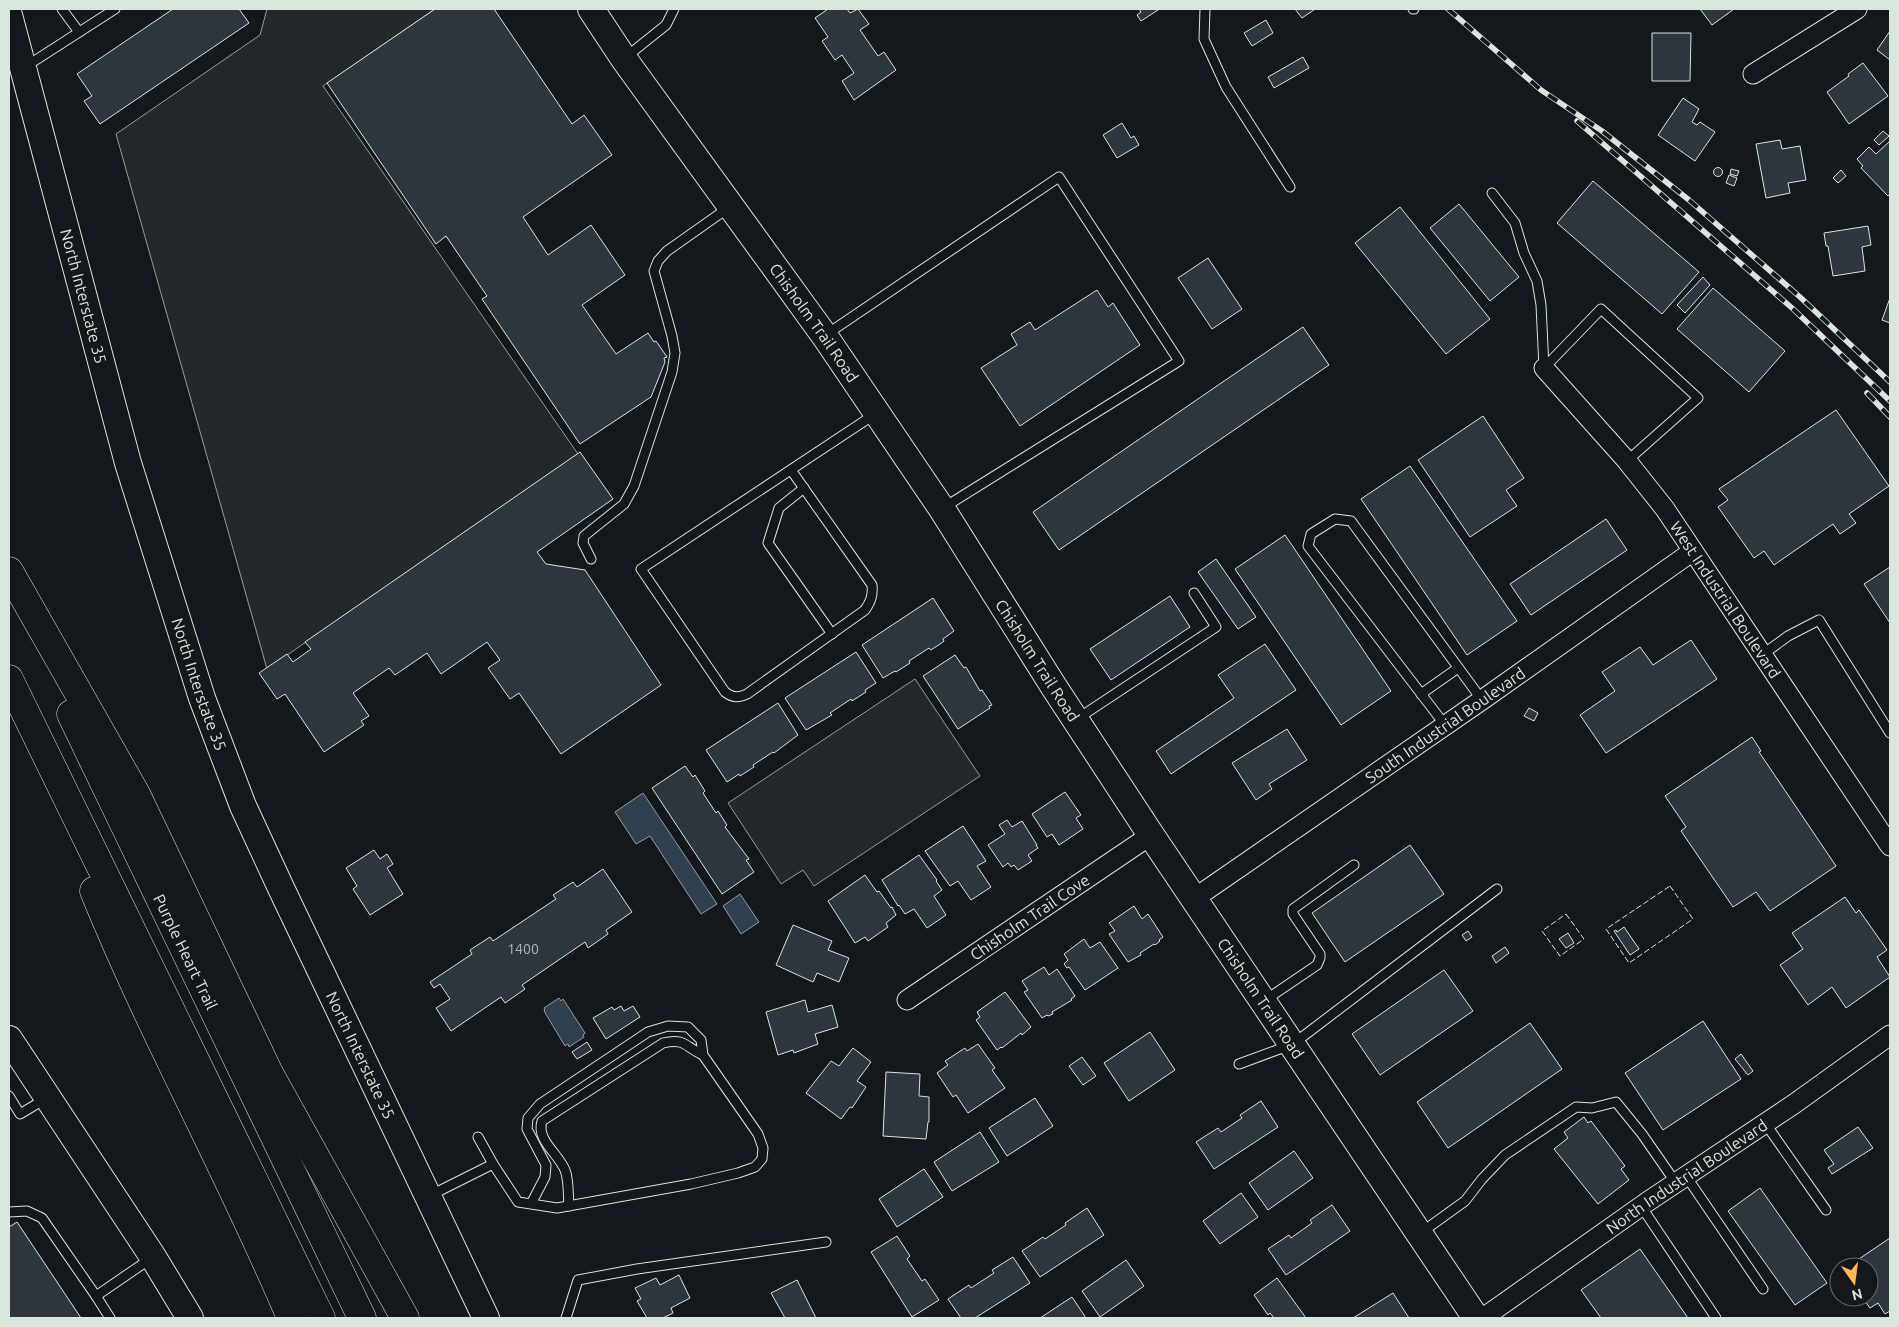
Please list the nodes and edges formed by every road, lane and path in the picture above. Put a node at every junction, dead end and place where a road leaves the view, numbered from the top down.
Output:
1 (62, 9) edge
2 (115, 9) edge
3 (590, 9) edge
4 (674, 9) edge
5 (1205, 9) edge
6 (1857, 9) edge
7 (9, 16) edge
8 (80, 32) junction
9 (624, 59) junction
10 (22, 68) junction
11 (1753, 74) dead end
12 (1290, 187) dead end
13 (1492, 193) dead end
14 (731, 206) junction
15 (824, 335) junction
16 (1544, 368) junction
17 (877, 413) junction
18 (1627, 461) junction
19 (791, 470) junction
20 (804, 488) junction
21 (942, 508) junction
22 (1693, 551) junction
23 (591, 559) dead end
24 (9, 571) edge
25 (9, 584) edge
26 (1194, 593) dead end
27 (832, 634) junction
28 (1762, 655) junction
29 (1458, 668) junction
30 (10, 681) edge
31 (1421, 694) junction
32 (1482, 700) junction
33 (1076, 720) junction
34 (1445, 725) junction
35 (1890, 733) edge
36 (1151, 835) junction
37 (1890, 846) edge
38 (1354, 865) dead end
39 (1497, 889) dead end
40 (1195, 898) junction
41 (907, 1000) dead end
42 (1264, 1001) junction
43 (1890, 1035) edge
44 (9, 1039) edge
45 (1293, 1044) junction
46 (703, 1055) junction
47 (1239, 1064) dead end
48 (9, 1096) edge
49 (47, 1097) junction
50 (1765, 1123) junction
51 (478, 1138) dead end
52 (492, 1164) junction
53 (1681, 1179) junction
54 (429, 1196) junction
55 (532, 1204) junction
56 (569, 1206) junction
57 (1641, 1206) junction
58 (1826, 1210) dead end
59 (9, 1212) edge
60 (1420, 1234) junction
61 (826, 1242) dead end
62 (152, 1257) junction
63 (1763, 1289) dead end
64 (96, 1296) junction
65 (110, 1318) edge
66 (190, 1318) edge
67 (291, 1318) edge
68 (321, 1318) edge
69 (362, 1318) edge
70 (405, 1318) edge
71 (486, 1318) edge
72 (566, 1318) edge
73 (1476, 1318) edge
74 (1483, 1318) edge
75 (1716, 1318) edge

1 - 8 lane
2 - 8 lane
3 - 9 main road, Chisholm Trail Road
4 - 9 lane
5 - 12 lane
6 - 11 street
7 - 10 main road, North Interstate 35
8 - 10 lane
9 - 14 main road, Chisholm Trail Road
10 - 54 main road, North Interstate 35
13 - 16 lane
14 - 15 main road, Chisholm Trail Road
14 - 23 lane
15 - 17 main road, Chisholm Trail Road
15 - 21 lane
16 - 18 street, West Industrial Boulevard
16 - 18 lane
17 - 19 lane
17 - 21 main road, Chisholm Trail Road
18 - 22 street, West Industrial Boulevard
19 - 20 lane
19 - 27 lane
20 - 27 lane
20 - 27 lane
21 - 33 main road, Chisholm Trail Road
22 - 28 street, West Industrial Boulevard
22 - 32 street, South Industrial Boulevard
24 - 70 highway
25 - 69 highway, Purple Heart Trail
26 - 33 lane
28 - 35 lane
28 - 37 street, West Industrial Boulevard
29 - 31 lane
29 - 31 lane
29 - 32 lane
30 - 67 highway
30 - 68 highway
31 - 34 lane
32 - 34 street, South Industrial Boulevard
33 - 36 main road, Chisholm Trail Road
34 - 40 street, South Industrial Boulevard
36 - 40 main road, Chisholm Trail Road
36 - 41 street, Chisholm Trail Cove
38 - 42 lane
39 - 45 lane
40 - 42 main road, Chisholm Trail Road
42 - 45 main road, Chisholm Trail Road
43 - 50 street, North Industrial Boulevard
44 - 49 main road
45 - 47 lane
45 - 60 main road, Chisholm Trail Road
46 - 55 lane
46 - 56 lane
46 - 56 lane
48 - 49 lane
49 - 62 main road
50 - 53 street, North Industrial Boulevard
50 - 58 lane
51 - 52 lane
52 - 54 lane
52 - 55 lane
53 - 57 street, North Industrial Boulevard
53 - 60 lane
53 - 63 lane
54 - 71 main road, North Interstate 35
55 - 56 lane
57 - 74 street, North Industrial Boulevard
57 - 75 lane
59 - 64 lane
60 - 73 main road, Chisholm Trail Road
61 - 72 lane
62 - 64 lane
62 - 66 main road
64 - 65 lane

